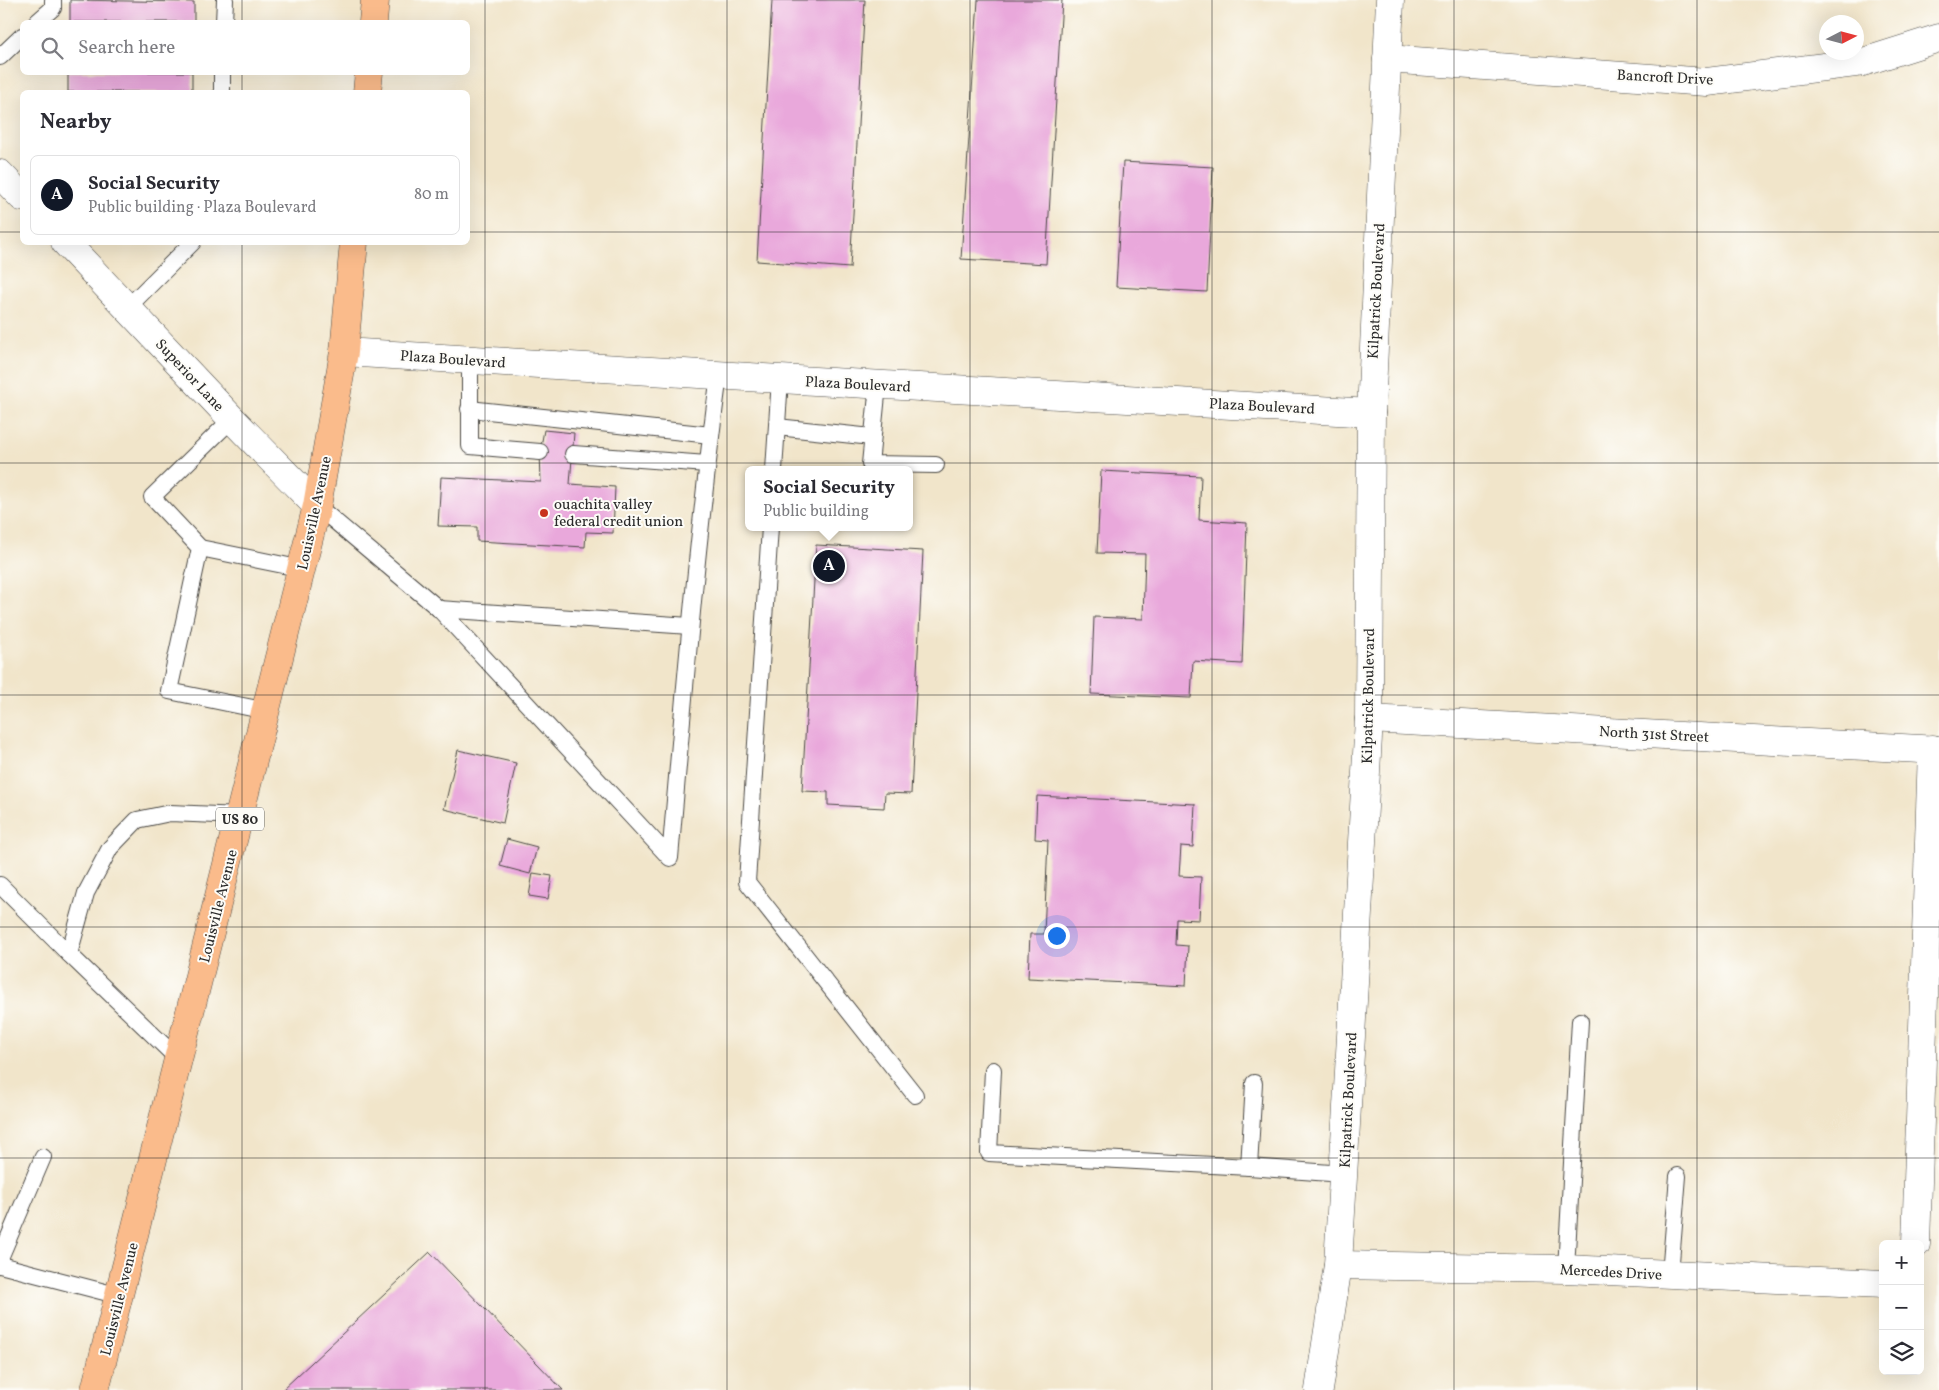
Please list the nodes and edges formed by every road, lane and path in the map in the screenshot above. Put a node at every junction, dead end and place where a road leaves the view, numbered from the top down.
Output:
1 (52, 0) edge
2 (225, 0) edge
3 (375, 0) edge
4 (1390, 0) edge
5 (39, 20) edge
6 (224, 20) edge
7 (373, 20) edge
8 (20, 38) edge
9 (1939, 38) edge
10 (0, 57) edge
11 (1387, 59) junction
12 (222, 75) edge
13 (369, 75) edge
14 (222, 90) edge
15 (367, 90) edge
16 (0, 174) edge
17 (20, 196) edge
18 (68, 245) edge
19 (190, 245) edge
20 (354, 245) edge
21 (127, 308) junction
22 (344, 352) junction
23 (470, 360) junction
24 (719, 376) junction
25 (780, 379) junction
26 (878, 385) junction
27 (470, 409) junction
28 (1371, 413) junction
29 (232, 419) junction
30 (776, 427) junction
31 (711, 435) junction
32 (872, 438) junction
33 (540, 452) dead end
34 (573, 454) dead end
35 (707, 464) junction
36 (936, 465) dead end
37 (774, 466) edge
38 (317, 506) junction
39 (770, 531) edge
40 (200, 548) junction
41 (303, 569) junction
42 (439, 609) junction
43 (690, 626) junction
44 (267, 712) junction
45 (1369, 719) junction
46 (1935, 749) edge
47 (241, 816) junction
48 (0, 884) edge
49 (69, 954) junction
50 (1580, 1021) dead end
51 (179, 1060) junction
52 (993, 1070) dead end
53 (1254, 1082) dead end
54 (914, 1095) dead end
55 (43, 1157) dead end
56 (1249, 1167) junction
57 (1344, 1174) junction
58 (1678, 1176) dead end
59 (1916, 1240) edge
60 (0, 1258) edge
61 (1338, 1265) junction
62 (0, 1266) edge
63 (1566, 1269) junction
64 (1670, 1274) junction
65 (1879, 1284) edge
66 (120, 1296) junction
67 (95, 1390) edge
68 (1319, 1390) edge

1 - 5 lane
2 - 6 lane
3 - 7 main road
4 - 11 street, Kilpatrick Boulevard
8 - 10 lane
9 - 11 street, Bancroft Drive
11 - 28 street, Kilpatrick Boulevard
12 - 14 lane
13 - 15 main road
16 - 17 street
18 - 21 street, Superior Lane
19 - 21 lane
20 - 22 main road, Louisville Avenue / US 80
21 - 29 street, Superior Lane
22 - 23 street, Plaza Boulevard
22 - 38 main road, Louisville Avenue / US 80
23 - 24 street, Plaza Boulevard
23 - 27 lane
24 - 25 street, Plaza Boulevard
24 - 31 lane
25 - 26 street, Plaza Boulevard
25 - 30 lane
26 - 28 street, Plaza Boulevard
26 - 32 lane
27 - 31 lane
27 - 33 lane
28 - 45 street, Kilpatrick Boulevard
29 - 38 street, Superior Lane
29 - 40 lane
30 - 32 lane
30 - 37 lane
31 - 35 lane
32 - 36 lane
34 - 35 lane
35 - 43 lane
38 - 41 main road, Louisville Avenue / US 80
38 - 42 lane
39 - 54 lane
40 - 41 lane
40 - 44 lane
41 - 44 main road, Louisville Avenue / US 80
42 - 43 lane
42 - 43 lane
44 - 47 main road, Louisville Avenue / US 80
45 - 46 street, North 31st Street
45 - 57 street, Kilpatrick Boulevard
46 - 59 street
47 - 49 lane
47 - 51 main road, Louisville Avenue / US 80
48 - 49 lane
49 - 51 lane
50 - 63 lane
51 - 66 main road, Louisville Avenue / US 80
52 - 56 lane
53 - 56 lane
55 - 60 lane
56 - 57 lane
57 - 61 street, Kilpatrick Boulevard
58 - 64 lane
61 - 63 street, Mercedes Drive
61 - 68 street, Kilpatrick Boulevard
62 - 66 lane
63 - 64 street, Mercedes Drive
64 - 65 street, Mercedes Drive
66 - 67 main road, Louisville Avenue / US 80

